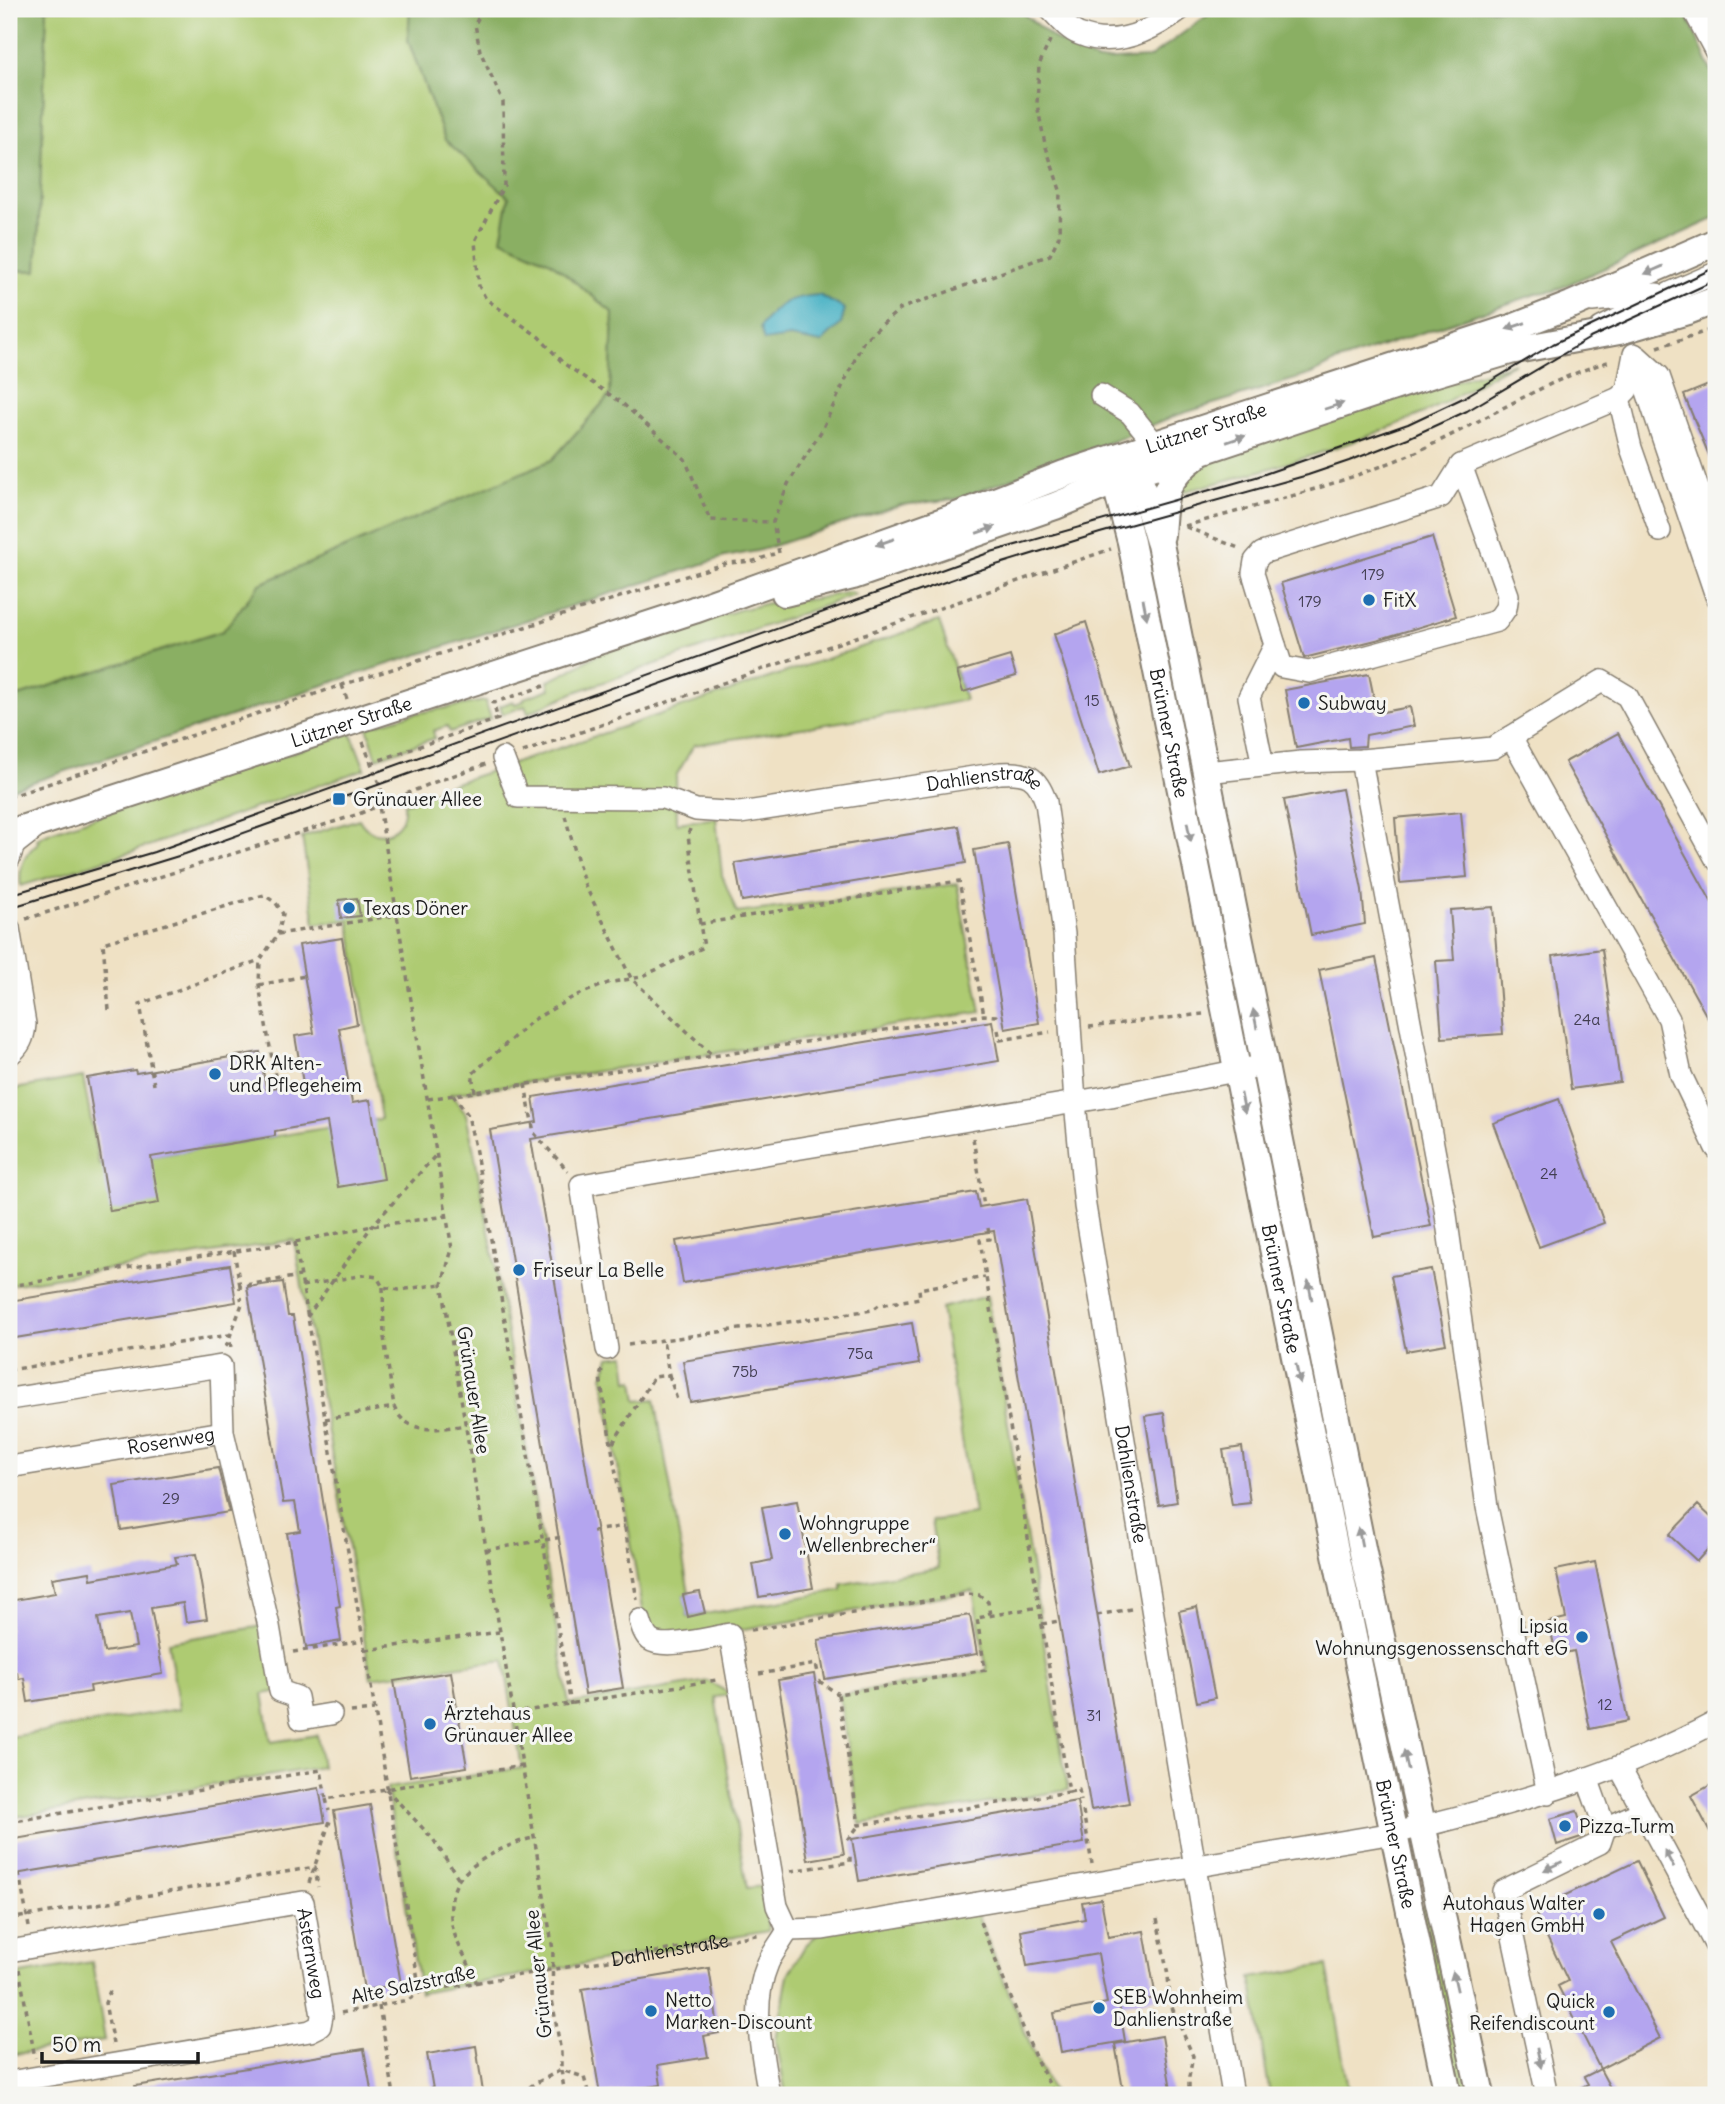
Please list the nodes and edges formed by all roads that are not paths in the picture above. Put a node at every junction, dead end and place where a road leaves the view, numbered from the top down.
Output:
1 (1181, 9) edge
2 (1693, 9) edge
3 (1055, 14) edge
4 (1716, 52) edge
5 (1716, 242) edge
6 (1716, 273) edge
7 (1670, 293) junction
8 (1716, 300) edge
9 (1579, 302) junction
10 (1619, 331) junction
11 (1577, 340) junction
12 (1634, 354) junction
13 (1101, 395) dead end
14 (1619, 398) junction
15 (1203, 450) junction
16 (1125, 463) junction
17 (1461, 465) junction
18 (1070, 500) junction
19 (1714, 527) edge
20 (1660, 531) dead end
21 (1167, 537) junction
22 (1124, 545) junction
23 (1716, 596) edge
24 (694, 610) junction
25 (1275, 645) junction
26 (1511, 737) junction
27 (503, 758) road end
28 (1361, 760) junction
29 (1263, 766) junction
30 (1206, 772) junction
31 (47, 820) junction
32 (9, 833) edge
33 (9, 859) edge
34 (1716, 859) edge
35 (13, 925) edge
36 (9, 1055) edge
37 (1265, 1065) junction
38 (1237, 1071) junction
39 (1075, 1102) junction
40 (1716, 1148) edge
41 (607, 1349) road end
42 (9, 1399) edge
43 (223, 1432) junction
44 (9, 1466) edge
45 (640, 1620) road end
46 (331, 1714) dead end
47 (1716, 1721) edge
48 (1620, 1768) junction
49 (1587, 1779) junction
50 (1548, 1793) junction
51 (1643, 1811) junction
52 (1421, 1827) junction
53 (1605, 1828) junction
54 (1394, 1833) junction
55 (1195, 1866) junction
56 (788, 1930) junction
57 (1716, 1946) edge
58 (19, 1949) edge
59 (9, 2081) edge
60 (769, 2095) edge
61 (1233, 2095) edge
62 (1448, 2095) edge
63 (1481, 2095) edge
64 (1547, 2095) edge

1 - 3 street
2 - 4 street
5 -> 9 main road, Lützner Straße
6 - 7 street
7 - 9 street
7 - 11 street
8 - 10 main road, Lützner Straße
9 -> 16 main road, Lützner Straße
10 - 11 main road, Lützner Straße
10 - 12 street
15 -> 11 main road, Lützner Straße
12 - 14 street
12 - 19 street
12 - 23 street
13 - 16 street
14 - 17 street
14 - 20 street
15 - 16 main road, Lützner Straße
15 - 21 main road
16 - 18 main road, Lützner Straße
16 - 21 main road, Brünner Straße
16 - 22 main road, Brünner Straße
16 -> 24 main road, Lützner Straße
17 - 25 street
17 - 25 street
18 - 22 main road
24 -> 18 main road, Lützner Straße
21 - 30 main road, Brünner Straße
22 -> 38 main road, Brünner Straße
24 - 31 main road, Lützner Straße
25 - 29 street
26 - 28 street
26 - 34 street
26 - 40 street
27 - 39 street, Dahlienstraße
28 - 29 street
28 - 50 street
29 - 30 street
37 -> 30 main road, Brünner Straße
31 - 32 main road, Lützner Straße
31 - 33 street
35 - 36 street
37 - 38 street
52 -> 37 main road, Brünner Straße
38 - 39 street
38 -> 54 main road, Brünner Straße
39 - 41 street
39 - 55 street, Dahlienstraße
42 - 43 street, Rosenweg
43 - 44 street, Rosenweg
43 - 46 street
45 - 56 street
47 - 48 street, Brünner Straße
48 - 49 street, Brünner Straße
48 - 51 street
49 - 50 street, Brünner Straße
49 - 53 street
50 - 52 street, Brünner Straße
51 - 53 street
57 -> 51 street
52 - 54 street
63 -> 52 main road, Brünner Straße
53 -> 64 street
54 - 55 street
54 - 62 main road, Brünner Straße
55 - 56 street
55 - 61 street, Dahlienstraße
56 - 60 street
58 - 59 street, Asternweg

